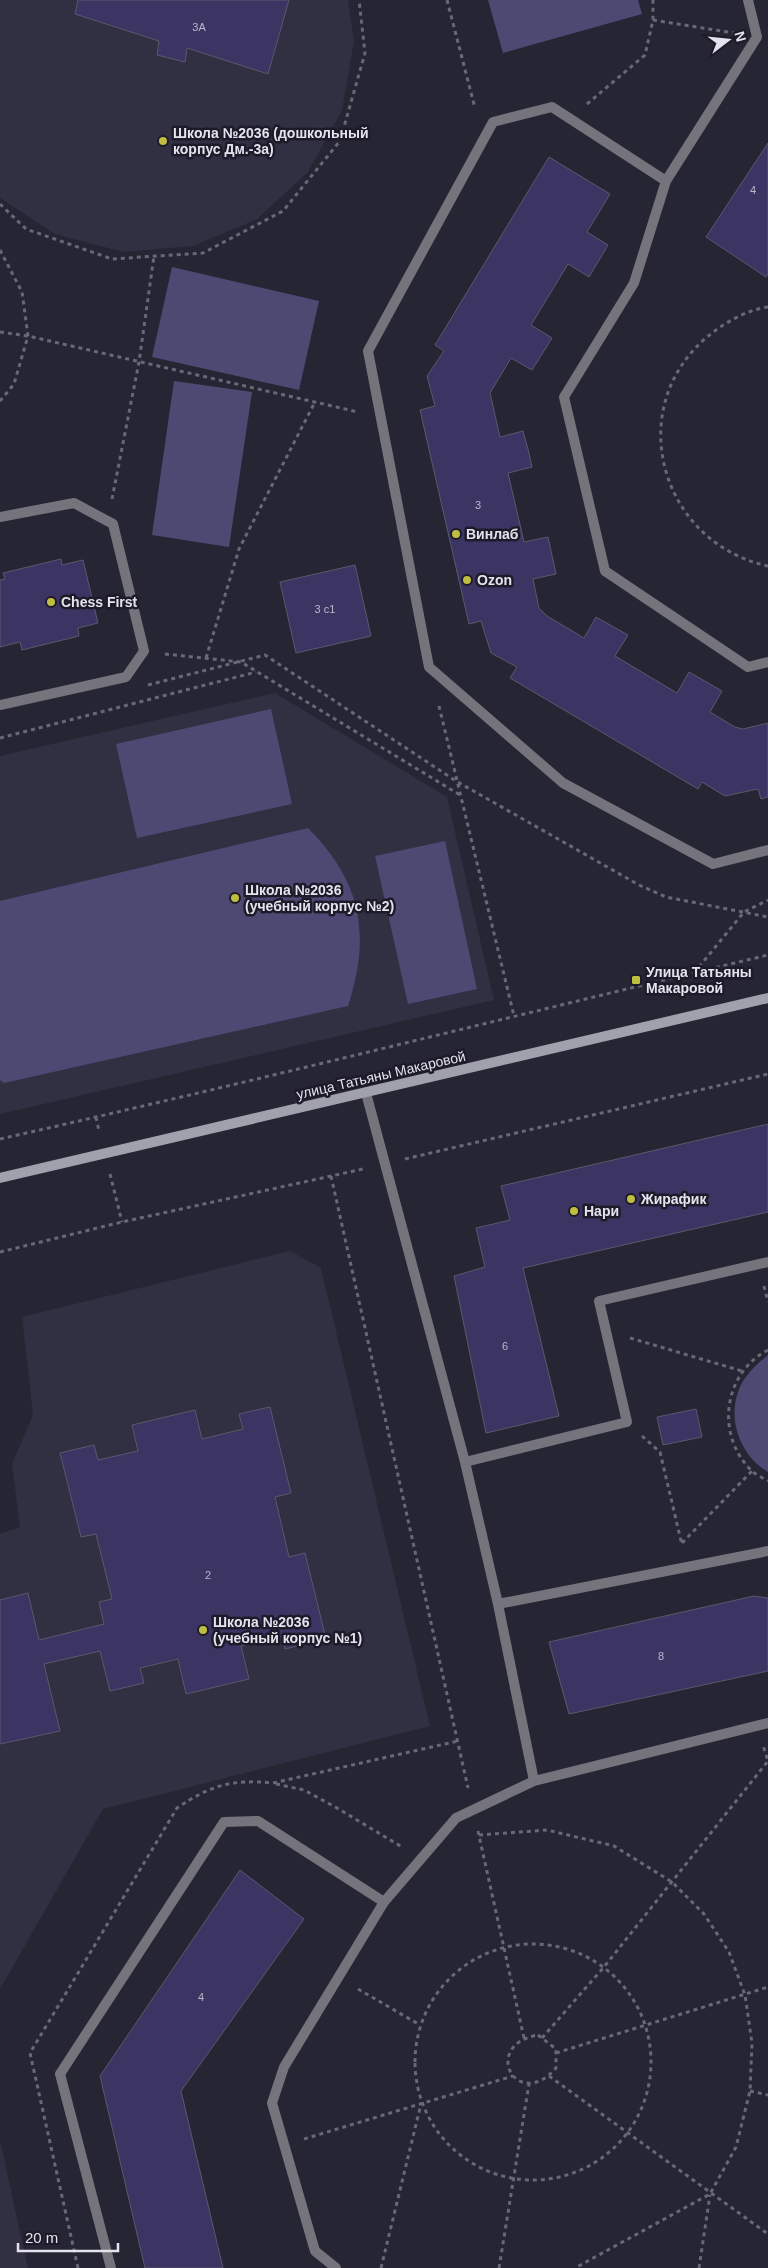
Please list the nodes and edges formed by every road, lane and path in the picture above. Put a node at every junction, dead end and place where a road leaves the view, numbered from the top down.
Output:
1 (359, 0) edge
2 (447, 0) edge
3 (653, 0) edge
4 (748, 0) edge
5 (653, 20) junction
6 (757, 37) junction
7 (570, 118) junction
8 (483, 141) junction
9 (666, 181) junction
10 (0, 204) edge
11 (0, 250) edge
12 (154, 256) junction
13 (768, 308) edge
14 (0, 332) edge
15 (28, 336) junction
16 (139, 362) junction
17 (0, 402) edge
18 (316, 402) junction
19 (381, 417) junction
20 (0, 517) edge
21 (107, 521) junction
22 (768, 566) edge
23 (144, 651) junction
24 (206, 658) junction
25 (241, 662) junction
26 (768, 662) edge
27 (257, 672) junction
28 (144, 686) dead end
29 (438, 704) dead end
30 (0, 705) edge
31 (0, 738) edge
32 (456, 780) junction
33 (460, 795) junction
34 (768, 850) edge
35 (768, 900) edge
36 (744, 912) junction
37 (768, 917) edge
38 (768, 955) edge
39 (694, 973) junction
40 (768, 998) edge
41 (514, 1016) junction
42 (768, 1074) edge
43 (366, 1093) junction
44 (0, 1138) edge
45 (386, 1164) junction
46 (331, 1176) junction
47 (0, 1178) edge
48 (0, 1252) edge
49 (768, 1262) edge
50 (605, 1331) junction
51 (768, 1350) edge
52 (742, 1371) junction
53 (627, 1422) junction
54 (465, 1462) junction
55 (752, 1471) junction
56 (768, 1482) edge
57 (682, 1543) junction
58 (768, 1551) edge
59 (688, 1567) junction
60 (498, 1604) junction
61 (763, 1724) edge
62 (534, 1781) junction
63 (273, 1783) dead end
64 (474, 1810) junction
65 (479, 1835) junction
66 (421, 1859) junction
67 (672, 1882) junction
68 (384, 1902) junction
69 (504, 1947) junction
70 (604, 1968) junction
71 (338, 1978) junction
72 (768, 1987) edge
73 (745, 1995) junction
74 (420, 2025) junction
75 (646, 2026) junction
76 (524, 2038) junction
77 (542, 2038) junction
78 (556, 2053) junction
79 (512, 2076) junction
80 (549, 2076) junction
81 (529, 2084) junction
82 (750, 2091) junction
83 (768, 2094) edge
84 (422, 2104) junction
85 (628, 2134) junction
86 (284, 2145) junction
87 (512, 2179) junction
88 (710, 2194) junction
89 (768, 2234) edge
90 (111, 2268) edge
91 (336, 2268) edge
92 (381, 2268) edge
93 (499, 2268) edge
94 (575, 2268) edge
95 (699, 2268) edge

1 - 12 path
2 - 8 path
3 - 5 path
4 - 6 lane
5 - 6 path
5 - 7 path
6 - 9 lane
7 - 8 lane
7 - 9 lane
8 - 19 lane
9 - 26 lane
10 - 12 path
11 - 15 path
12 - 16 path
13 - 22 path
14 - 15 path
15 - 16 path
15 - 17 path
16 - 18 path
16 - 21 path
18 - 19 path
18 - 24 path
19 - 34 lane
20 - 21 lane
21 - 23 lane
23 - 24 path
23 - 30 lane
24 - 25 path
25 - 27 path
25 - 28 path
25 - 32 path
27 - 31 path
27 - 33 path
29 - 32 path
32 - 33 path
32 - 36 path
33 - 41 path
35 - 36 path
36 - 37 path
36 - 39 path
38 - 39 path
39 - 41 path
40 - 43 street, улица Татьяны Макаровой
41 - 44 path
42 - 45 path
43 - 45 lane
43 - 47 street, улица Татьяны Макаровой
45 - 46 path
45 - 54 lane
46 - 48 path
46 - 64 path
49 - 50 lane
50 - 52 path
50 - 53 lane
51 - 52 path
52 - 55 path
53 - 54 lane
53 - 57 path
54 - 60 lane
55 - 56 path
55 - 57 path
57 - 59 path
58 - 59 lane
59 - 60 lane
60 - 62 lane
61 - 62 lane
61 - 67 path
62 - 64 lane
63 - 66 path
64 - 65 path
64 - 66 lane
65 - 67 path
65 - 69 path
66 - 68 lane
67 - 70 path
67 - 73 path
68 - 71 lane
68 - 90 lane
69 - 70 path
69 - 74 path
69 - 76 path
70 - 75 path
70 - 77 path
71 - 74 path
71 - 86 lane
72 - 73 path
73 - 75 path
73 - 82 path
74 - 84 path
75 - 78 path
75 - 85 path
76 - 77 path
76 - 79 path
77 - 78 path
78 - 80 path
79 - 81 path
79 - 84 path
80 - 81 path
80 - 85 path
81 - 87 path
82 - 83 path
82 - 88 path
84 - 86 path
84 - 87 path
84 - 92 path
85 - 87 path
85 - 88 path
86 - 91 lane
87 - 93 path
88 - 89 path
88 - 94 path
88 - 95 path

